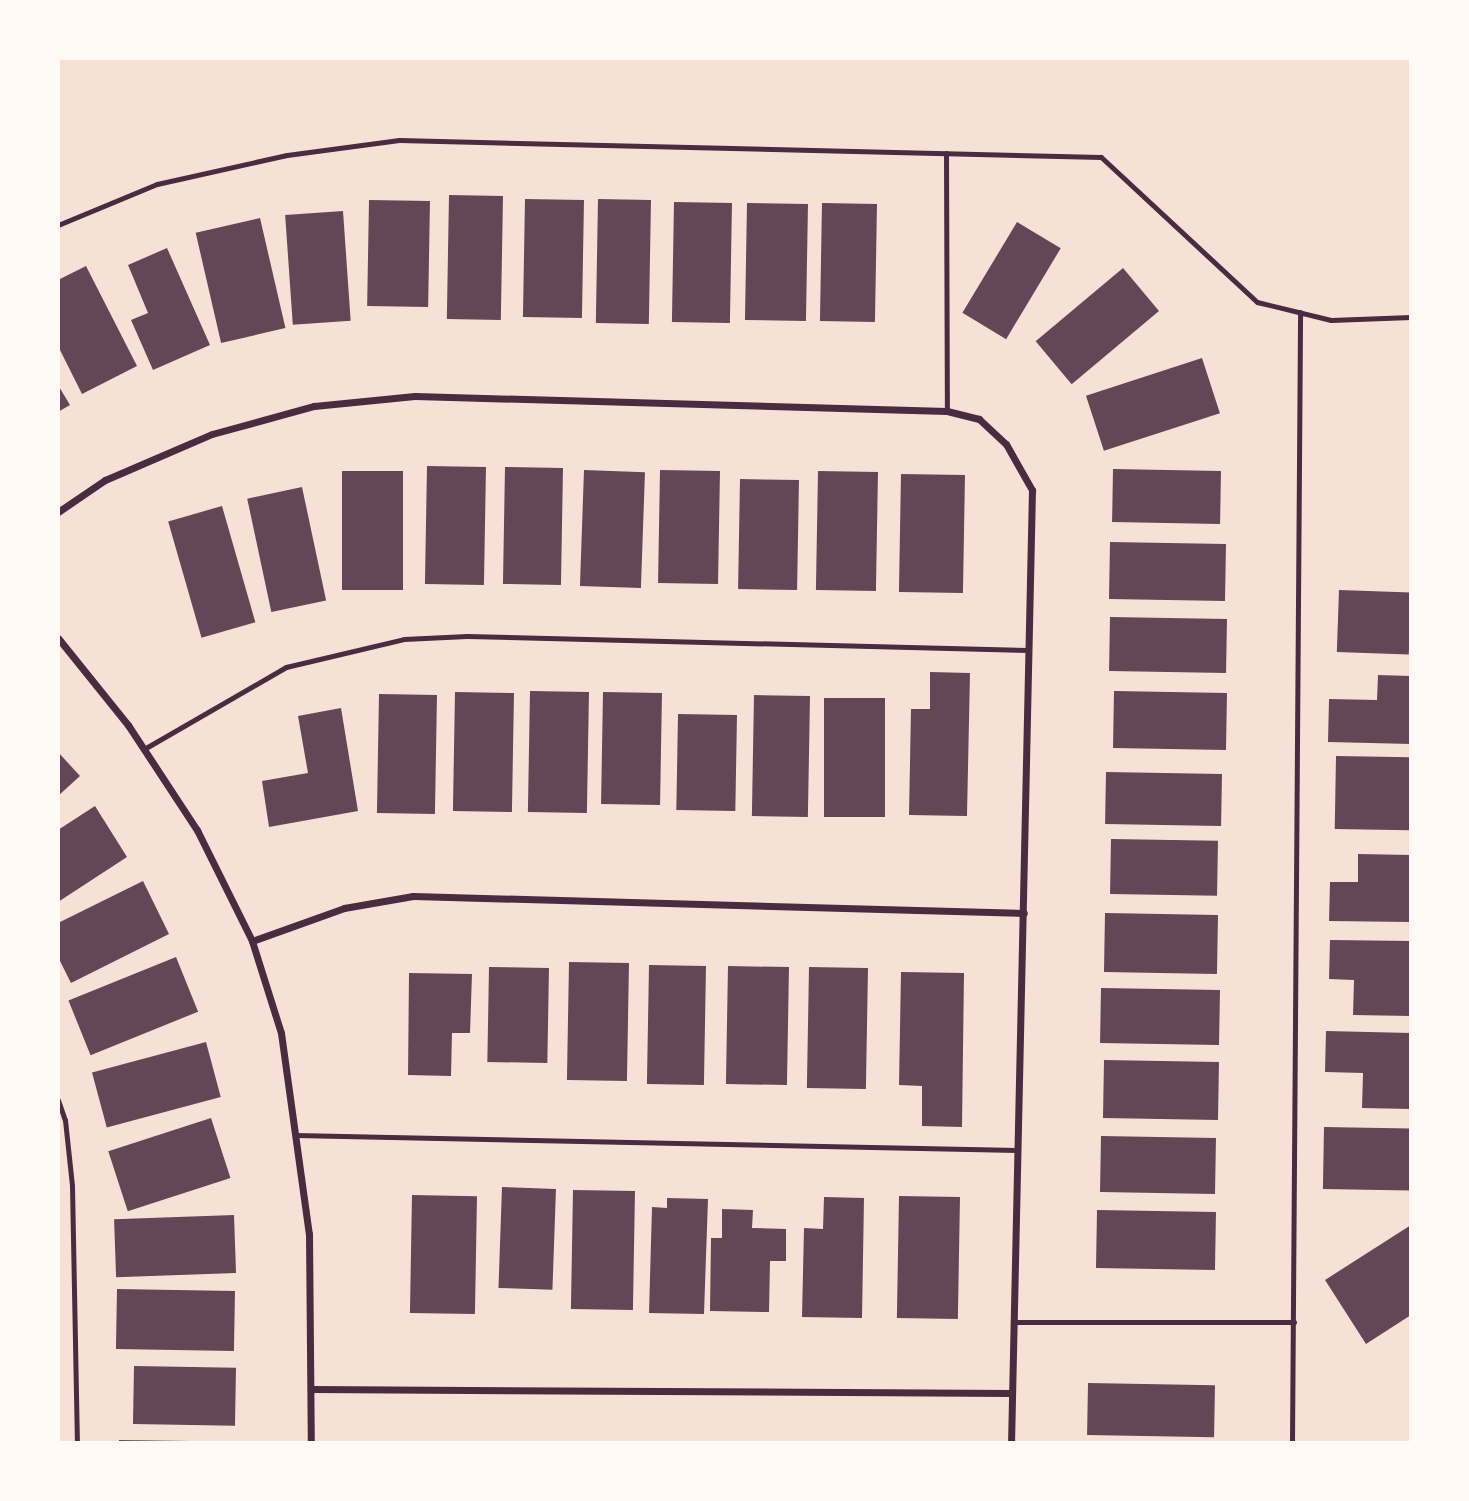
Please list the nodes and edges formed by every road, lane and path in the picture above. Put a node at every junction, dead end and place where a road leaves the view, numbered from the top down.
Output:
1 (946, 153) junction
2 (58, 225) edge
3 (1300, 312) junction
4 (1411, 317) edge
5 (947, 411) junction
6 (58, 513) edge
7 (58, 638) edge
8 (1029, 650) junction
9 (144, 749) junction
10 (1024, 913) junction
11 (252, 941) junction
12 (58, 1100) edge
13 (295, 1135) junction
14 (1017, 1150) junction
15 (1012, 1322) junction
16 (1293, 1322) junction
17 (311, 1389) junction
18 (1010, 1394) junction
19 (77, 1443) edge
20 (311, 1443) edge
21 (1011, 1443) edge
22 (1292, 1443) edge

1 - 2 lane
1 - 3 lane
1 - 5 lane
3 - 4 lane
3 - 16 lane
5 - 6 street
5 - 8 street
7 - 9 street
8 - 9 lane
8 - 10 street
9 - 11 street
10 - 11 street
10 - 14 street
11 - 13 street
12 - 19 lane
13 - 14 lane
13 - 17 street
14 - 15 street
15 - 16 lane
15 - 18 street
16 - 22 lane
17 - 18 street
17 - 20 street
18 - 21 street

